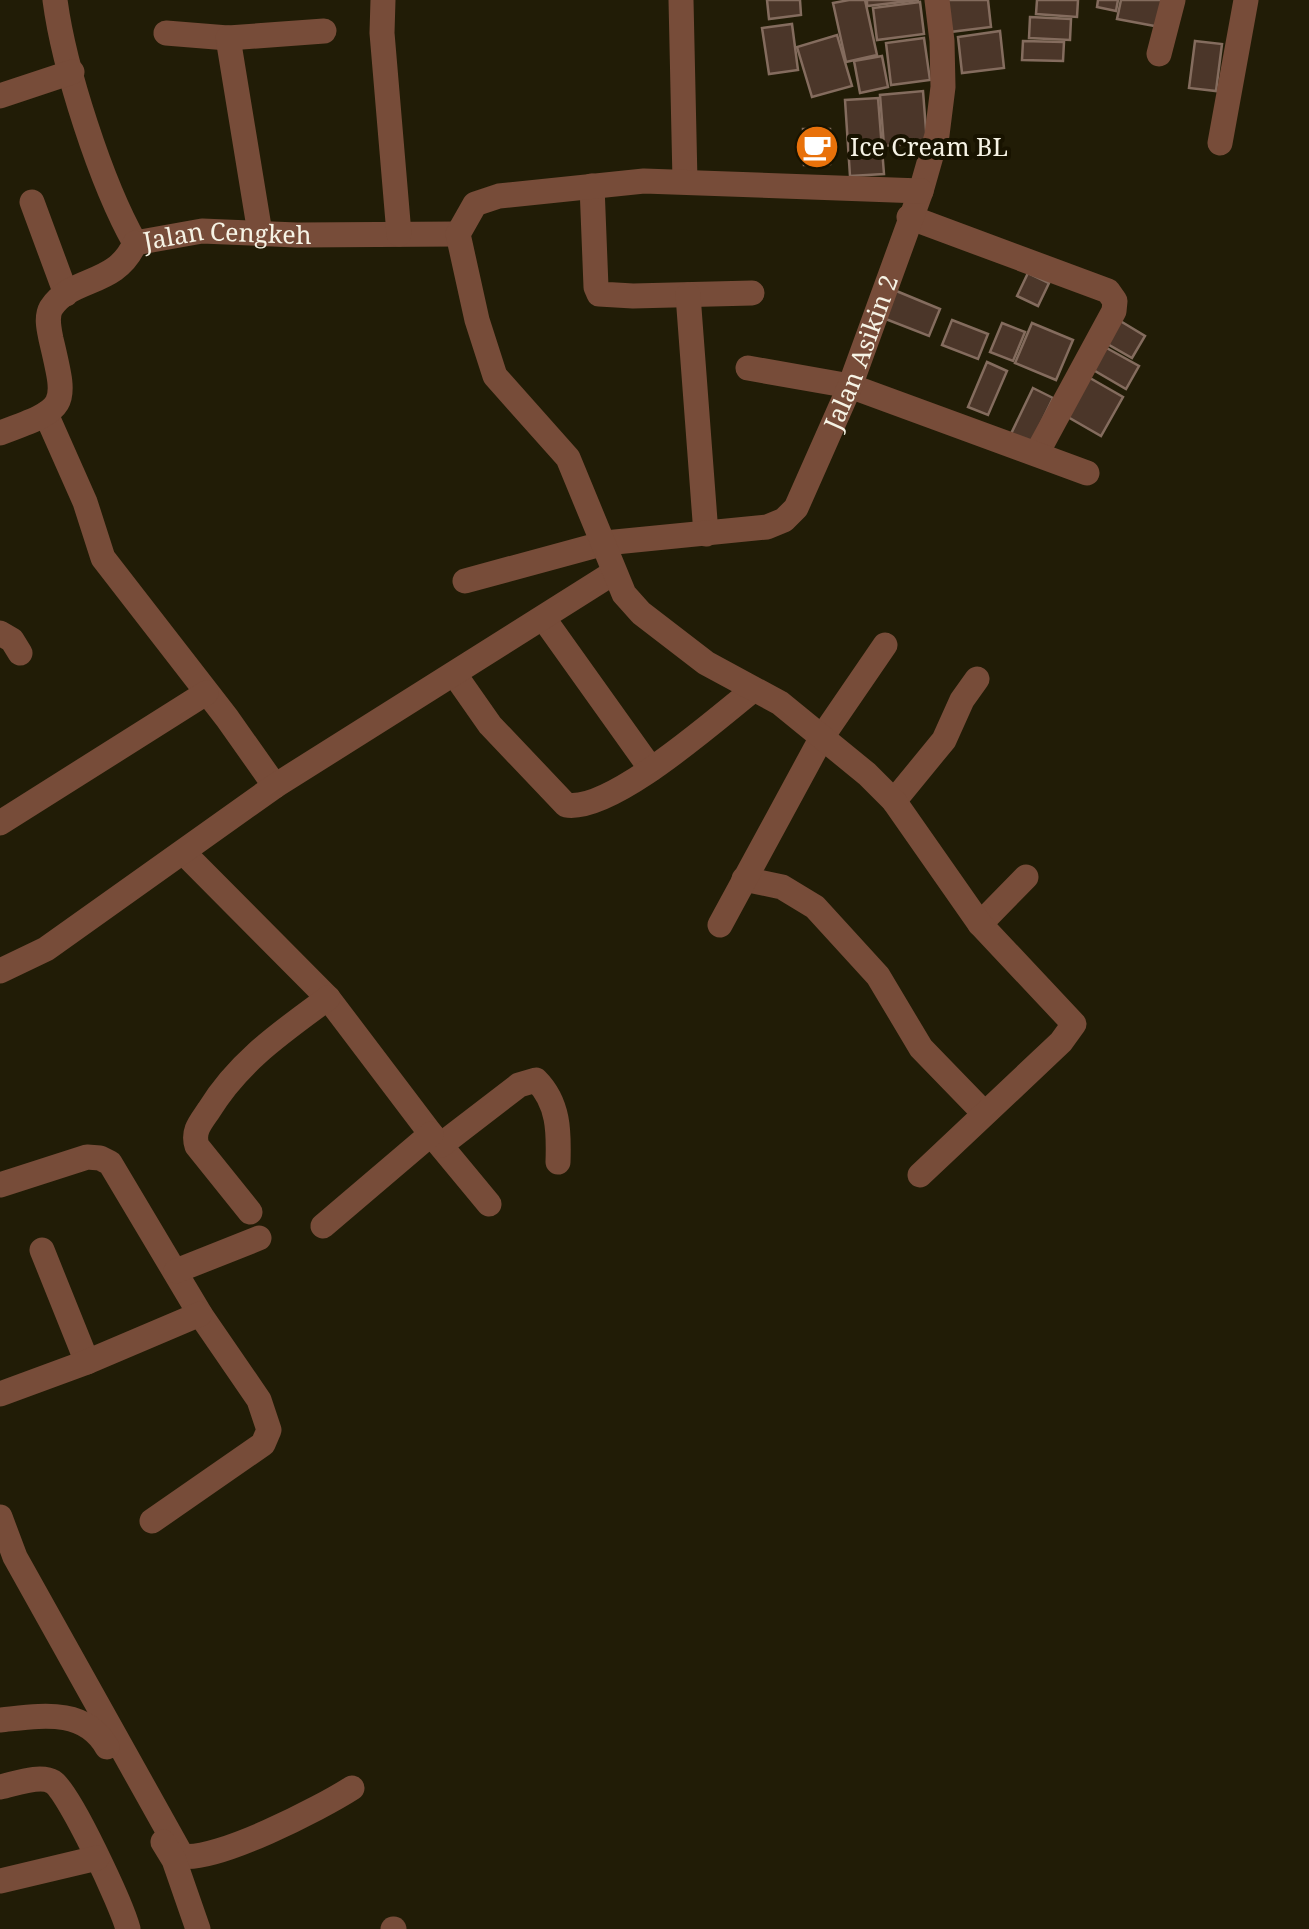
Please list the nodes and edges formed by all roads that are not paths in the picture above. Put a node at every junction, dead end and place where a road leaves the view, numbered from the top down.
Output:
1 (55, 0) edge
2 (382, 0) edge
3 (682, 0) edge
4 (937, 0) edge
5 (1172, 0) edge
6 (1246, 0) edge
7 (324, 31) dead end
8 (166, 33) dead end
9 (228, 38) junction
10 (1159, 54) dead end
11 (72, 72) junction
12 (0, 96) edge
13 (1220, 143) dead end
14 (685, 181) junction
15 (592, 186) junction
16 (920, 191) junction
17 (32, 202) dead end
18 (909, 218) junction
19 (260, 234) junction
20 (398, 234) junction
21 (458, 234) junction
22 (135, 244) junction
23 (752, 293) dead end
24 (66, 294) junction
25 (688, 295) junction
26 (748, 368) dead end
27 (850, 386) junction
28 (46, 414) junction
29 (0, 433) edge
30 (1037, 453) junction
31 (1087, 473) dead end
32 (706, 534) junction
33 (606, 544) junction
34 (614, 573) junction
35 (465, 581) dead end
36 (544, 619) junction
37 (0, 634) edge
38 (885, 645) dead end
39 (20, 652) dead end
40 (455, 675) junction
41 (977, 680) dead end
42 (753, 690) junction
43 (206, 694) junction
44 (822, 737) junction
45 (650, 770) junction
46 (275, 786) junction
47 (894, 801) junction
48 (0, 823) edge
49 (184, 853) junction
50 (1026, 877) dead end
51 (744, 879) junction
52 (980, 924) junction
53 (720, 925) dead end
54 (0, 971) edge
55 (328, 998) junction
56 (984, 1113) junction
57 (436, 1140) junction
58 (558, 1162) dead end
59 (920, 1175) dead end
60 (0, 1185) edge
61 (489, 1204) dead end
62 (250, 1212) dead end
63 (322, 1226) dead end
64 (259, 1238) dead end
65 (42, 1250) dead end
66 (176, 1271) junction
67 (200, 1314) junction
68 (87, 1362) junction
69 (0, 1394) edge
70 (0, 1517) edge
71 (152, 1521) dead end
72 (0, 1720) edge
73 (0, 1786) edge
74 (352, 1788) dead end
75 (97, 1858) junction
76 (0, 1882) edge
77 (128, 1929) edge
78 (198, 1929) edge

1 - 11 street, Jalan Cengkeh
2 - 20 street
3 - 14 street
4 - 16 street, Jalan Asikin 2
5 - 10 street
6 - 13 street
7 - 9 street
8 - 9 street
9 - 19 street
11 - 12 street
11 - 22 street, Jalan Cengkeh
14 - 15 street
14 - 16 street
15 - 21 street
15 - 25 street
16 - 18 street, Jalan Asikin 2
17 - 24 street
18 - 27 street, Jalan Asikin 2
18 - 30 street
19 - 20 street, Jalan Cengkeh
19 - 22 street, Jalan Cengkeh
20 - 21 street, Jalan Cengkeh
21 - 33 street
22 - 24 street
23 - 25 street
24 - 28 street
25 - 32 street
26 - 27 street
27 - 30 street
27 - 32 street, Jalan Asikin 2
28 - 29 street
28 - 43 street
30 - 31 street
32 - 33 street, Jalan Asikin 2
33 - 34 street
33 - 35 street, Jalan Asikin 2
34 - 36 street
34 - 42 street
36 - 40 street
36 - 45 street
37 - 39 street
38 - 44 street
40 - 45 street
40 - 46 street
41 - 47 street
42 - 44 street
42 - 45 street
43 - 46 street
43 - 48 street
44 - 47 street
44 - 51 street
46 - 49 street
47 - 52 street
49 - 54 street
49 - 55 street
50 - 52 street
51 - 53 street
51 - 56 street
52 - 56 street
55 - 57 street
55 - 62 street
56 - 59 street
57 - 58 street
57 - 61 street
57 - 63 street
60 - 66 street
64 - 66 street
65 - 68 street
66 - 67 street
67 - 68 street
67 - 71 street
68 - 69 street
70 - 74 street
72 - 78 street
73 - 75 street
75 - 76 street
75 - 77 street

